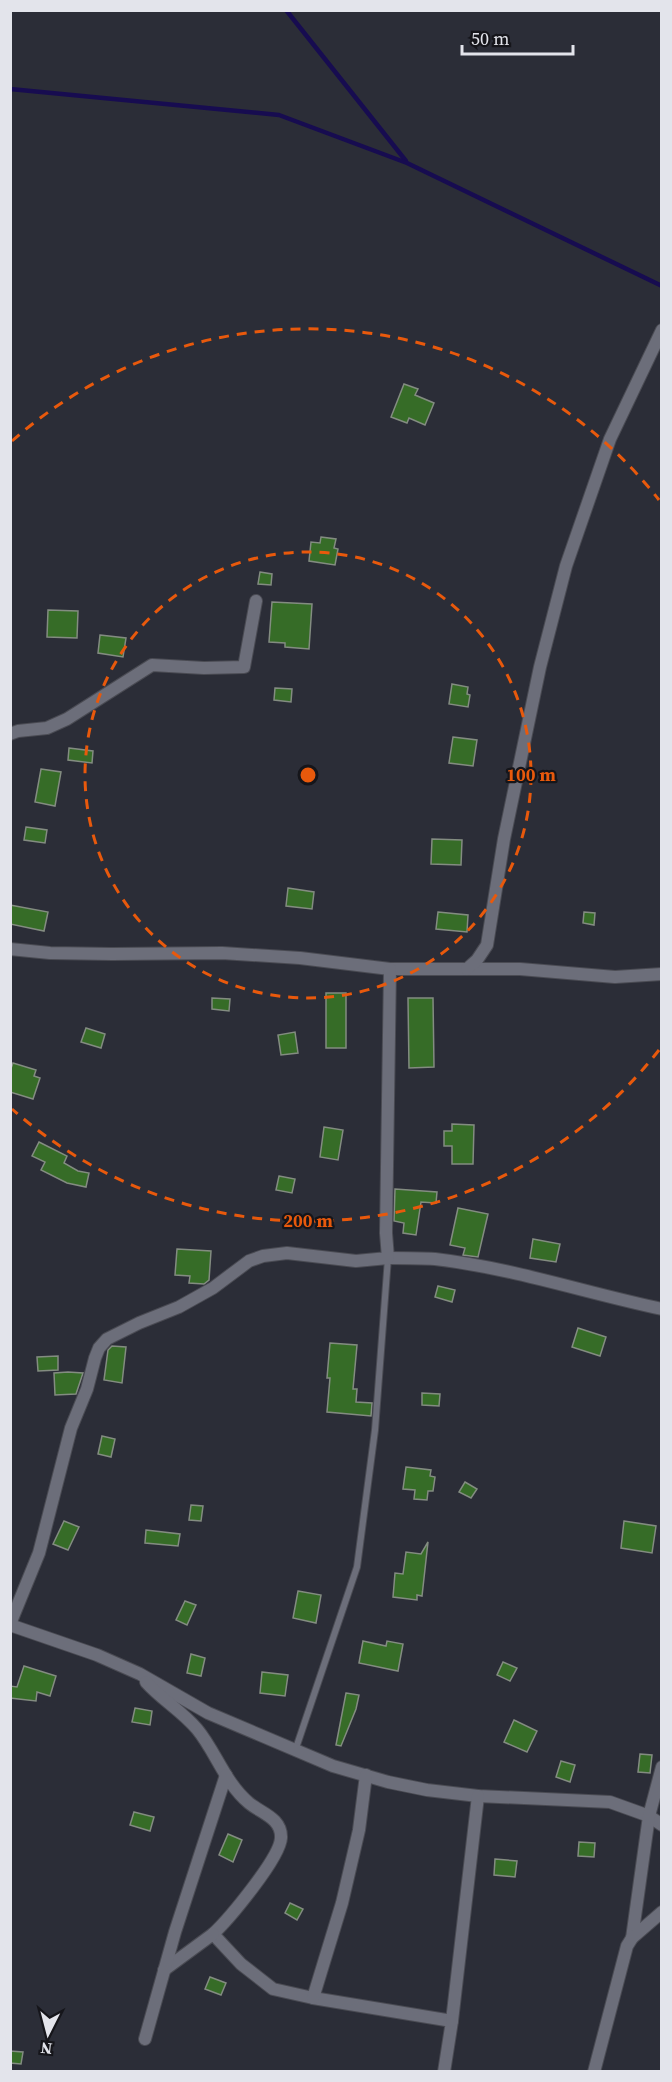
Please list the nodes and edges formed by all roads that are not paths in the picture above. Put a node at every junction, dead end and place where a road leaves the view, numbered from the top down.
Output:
1 (662, 330) edge
2 (256, 601) dead end
3 (10, 734) edge
4 (10, 949) edge
5 (390, 969) junction
6 (467, 969) junction
7 (662, 974) edge
8 (388, 1258) junction
9 (662, 1309) edge
10 (10, 1625) edge
11 (140, 1674) junction
12 (295, 1751) junction
13 (662, 1767) edge
14 (226, 1775) junction
15 (366, 1776) junction
16 (478, 1796) junction
17 (649, 1816) junction
18 (662, 1825) edge
19 (662, 1912) edge
20 (213, 1934) junction
21 (632, 1938) junction
22 (164, 1970) junction
23 (313, 1998) junction
24 (452, 2021) junction
25 (145, 2039) dead end
26 (444, 2072) edge
27 (594, 2072) edge

1 - 6 street
2 - 3 street
4 - 5 street
5 - 6 street
5 - 8 street
6 - 7 street
8 - 9 street
8 - 10 street
8 - 12 lane
10 - 11 street
11 - 12 street
11 - 14 street
12 - 15 street
13 - 17 street
14 - 20 street
14 - 22 street
15 - 16 street
15 - 23 street
16 - 17 street
16 - 24 street
17 - 18 street
17 - 21 street
19 - 21 street
20 - 22 street
20 - 23 street
21 - 27 street
22 - 25 street
23 - 24 street
24 - 26 street

